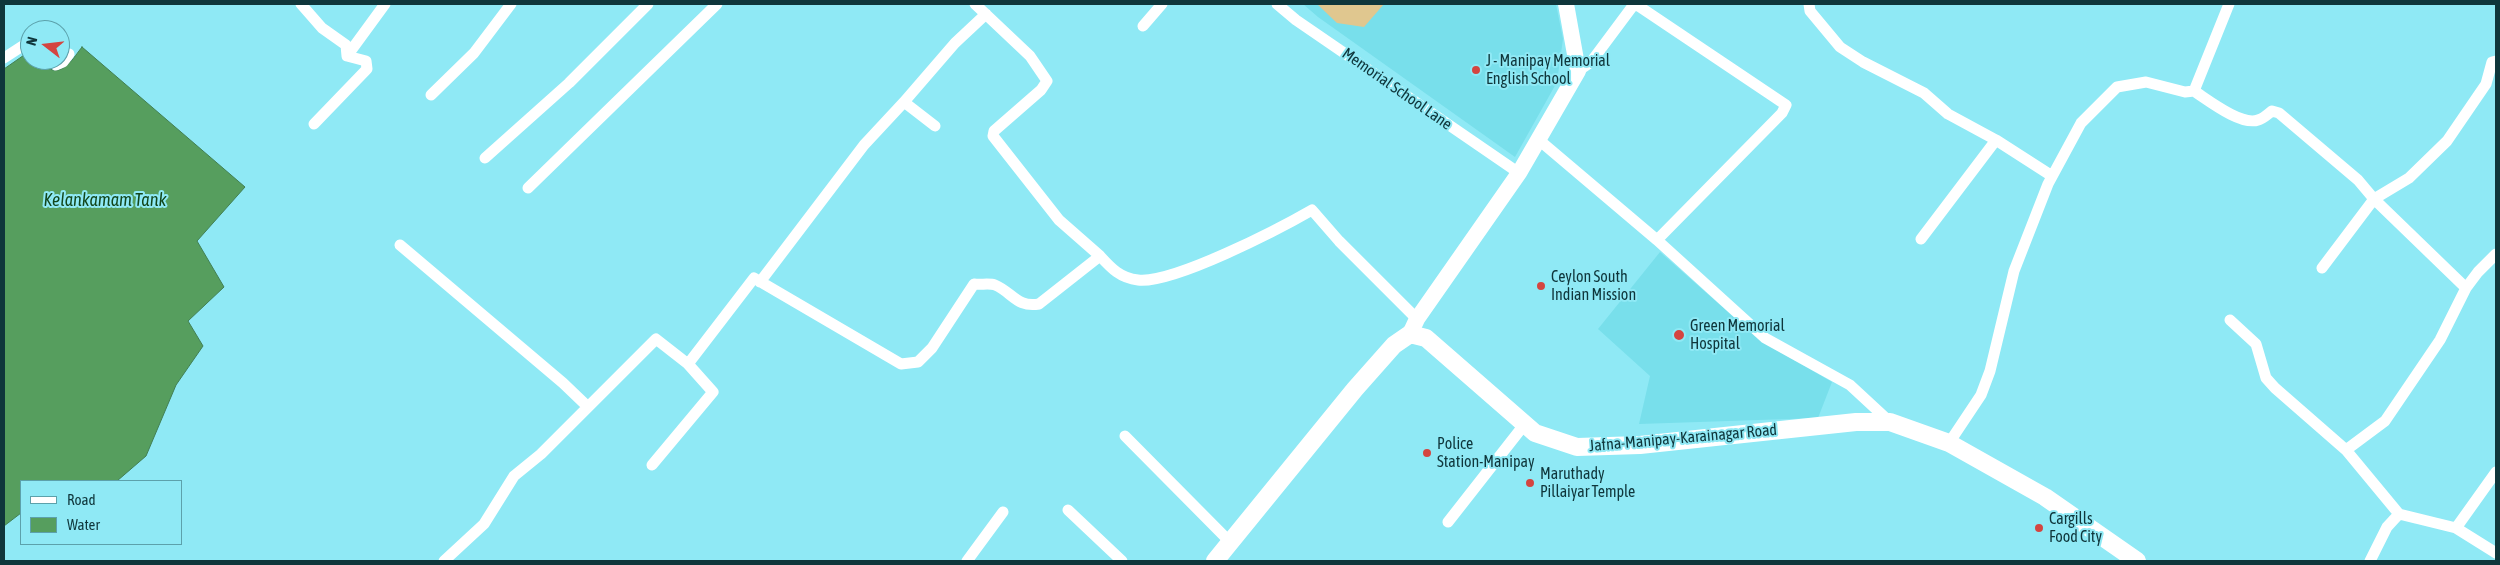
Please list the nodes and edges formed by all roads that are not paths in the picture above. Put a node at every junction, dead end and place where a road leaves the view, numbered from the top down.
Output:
1 (301, 4) edge
2 (385, 4) edge
3 (511, 4) edge
4 (648, 4) edge
5 (975, 4) edge
6 (1162, 4) edge
7 (1277, 4) edge
8 (1566, 4) edge
9 (1809, 4) edge
10 (2230, 4) edge
11 (713, 5) edge
12 (986, 14) junction
13 (1143, 26) dead end
14 (20, 48) edge
15 (347, 56) junction
16 (4, 58) edge
17 (2496, 61) edge
18 (1578, 71) junction
19 (2194, 91) junction
20 (431, 95) dead end
21 (904, 102) junction
22 (314, 124) dead end
23 (935, 126) dead end
24 (1539, 140) junction
25 (1996, 140) junction
26 (485, 158) dead end
27 (1519, 173) junction
28 (2052, 176) junction
29 (528, 188) dead end
30 (2374, 199) junction
31 (1921, 239) dead end
32 (1657, 240) junction
33 (400, 245) dead end
34 (2496, 254) edge
35 (1100, 256) junction
36 (2322, 268) dead end
37 (760, 282) junction
38 (2466, 288) junction
39 (2230, 320) dead end
40 (1413, 326) junction
41 (688, 364) junction
42 (587, 406) junction
43 (1890, 422) junction
44 (1524, 425) junction
45 (1125, 436) dead end
46 (1950, 444) junction
47 (2346, 450) junction
48 (652, 465) dead end
49 (2496, 472) edge
50 (1068, 510) dead end
51 (1003, 512) dead end
52 (2399, 514) junction
53 (1448, 522) dead end
54 (2456, 528) junction
55 (1231, 543) junction
56 (2496, 552) edge
57 (2133, 560) edge
58 (444, 561) edge
59 (967, 561) edge
60 (1122, 561) edge
61 (1214, 561) edge
62 (2370, 561) edge

1 - 15 street
2 - 15 street
3 - 20 street
4 - 26 street
5 - 12 street
6 - 13 street
7 - 27 street, Memorial School Lane
8 - 18 street
9 - 25 street
10 - 19 street
11 - 29 street
12 - 21 street
12 - 35 street
14 - 16 street
15 - 22 street
17 - 30 street
18 - 24 street
18 - 32 street
19 - 28 street
19 - 30 street
21 - 23 street
21 - 37 street
24 - 27 street
24 - 32 street
25 - 28 street
25 - 31 street
27 - 40 street
28 - 46 street
30 - 36 street
30 - 38 street
32 - 43 street
33 - 42 street
34 - 38 street
35 - 37 street
35 - 40 street
37 - 41 street
38 - 47 street
39 - 47 street
40 - 44 main road, Jafna-Manipay-Karainagar Road
40 - 55 main road
41 - 42 street
41 - 48 street
42 - 58 street
43 - 44 main road, Jafna-Manipay-Karainagar Road
43 - 46 main road, Jafna-Manipay-Karainagar Road
44 - 53 street
45 - 55 street
46 - 57 main road, Jafna-Manipay-Karainagar Road
47 - 52 street
49 - 54 street
50 - 60 street
51 - 59 street
52 - 54 street
52 - 62 street
54 - 56 street
55 - 61 main road

